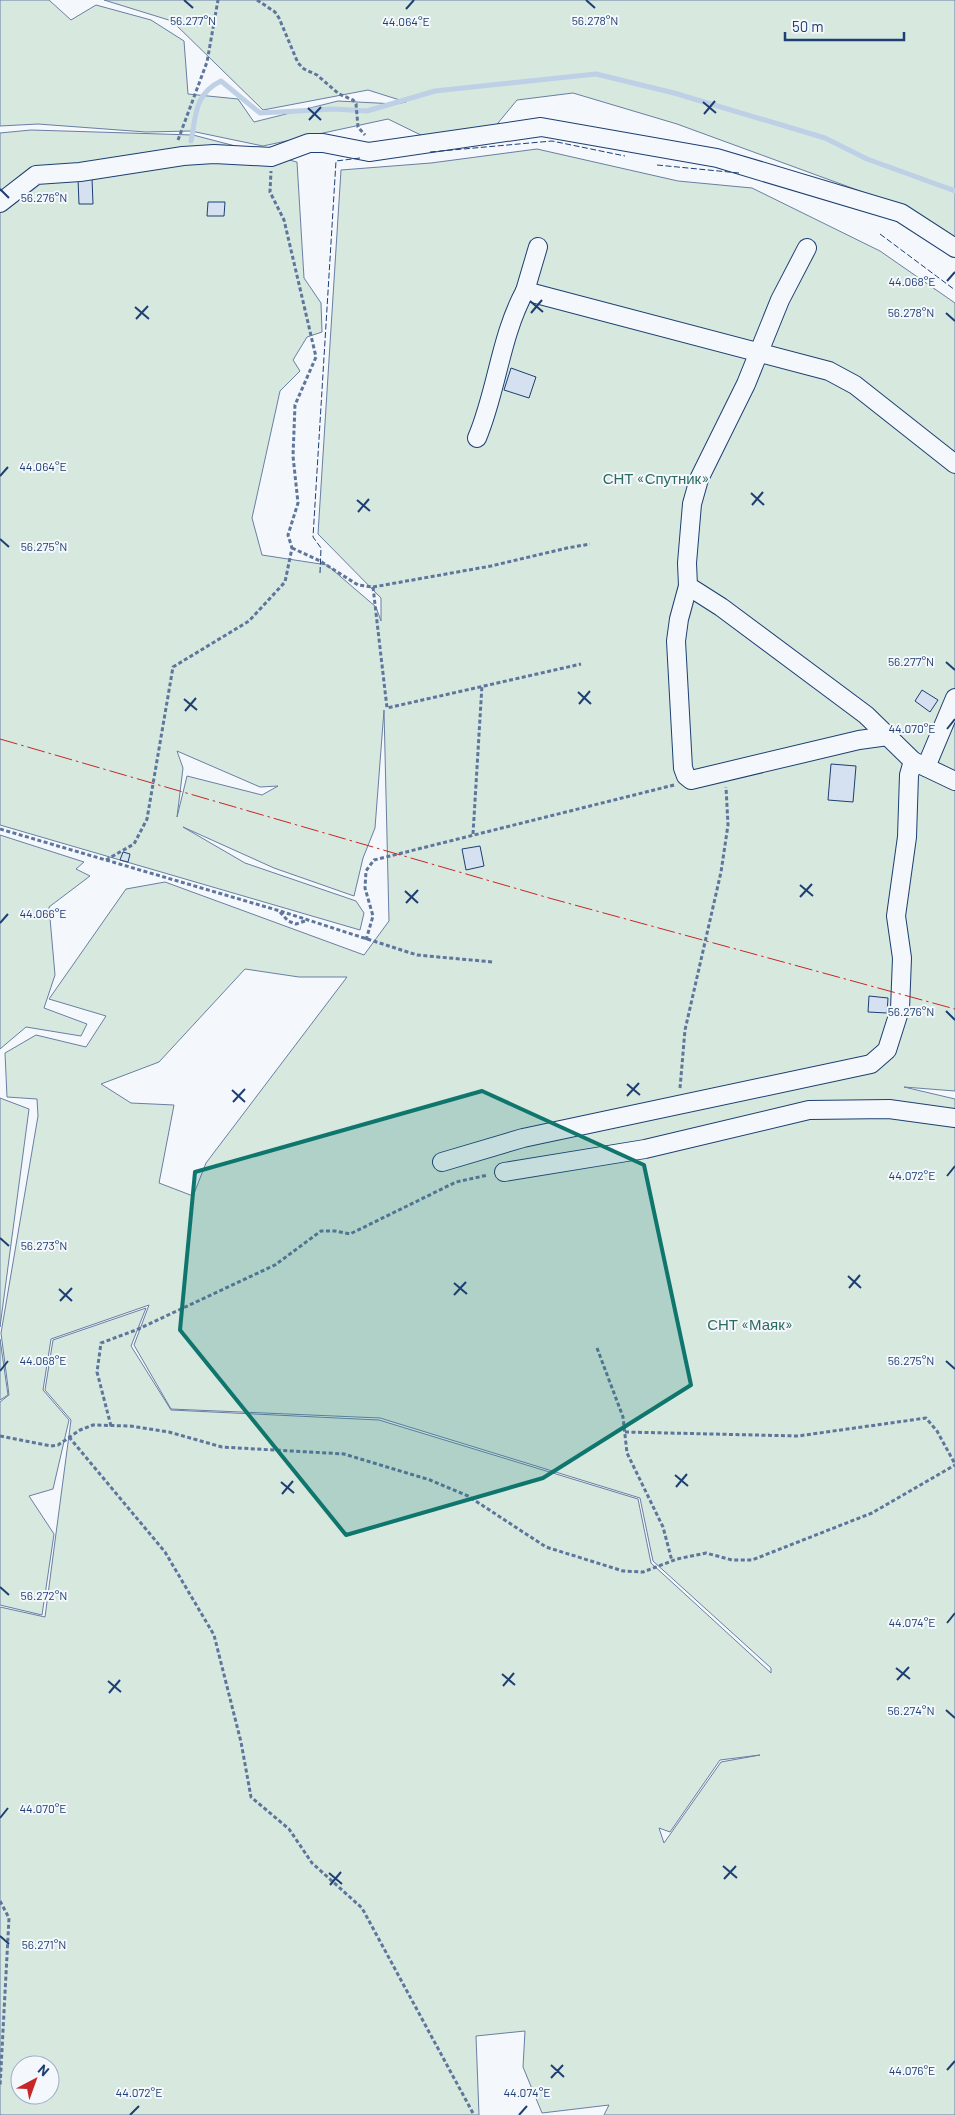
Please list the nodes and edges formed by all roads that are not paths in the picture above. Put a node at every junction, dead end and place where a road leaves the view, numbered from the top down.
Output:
1 (0, 203) edge
2 (538, 247) dead end
3 (807, 248) dead end
4 (955, 248) edge
5 (525, 291) junction
6 (758, 352) junction
7 (477, 438) dead end
8 (955, 464) edge
9 (688, 586) junction
10 (955, 698) edge
11 (888, 736) junction
12 (919, 764) junction
13 (955, 781) edge
14 (955, 1118) edge
15 (442, 1162) dead end
16 (504, 1172) road end

1 - 4 street
2 - 5 street
3 - 6 street
5 - 6 street
5 - 7 street
6 - 8 street
6 - 9 street
9 - 11 street
9 - 11 street
10 - 12 street
11 - 12 street
12 - 13 street
12 - 15 street
14 - 16 street

